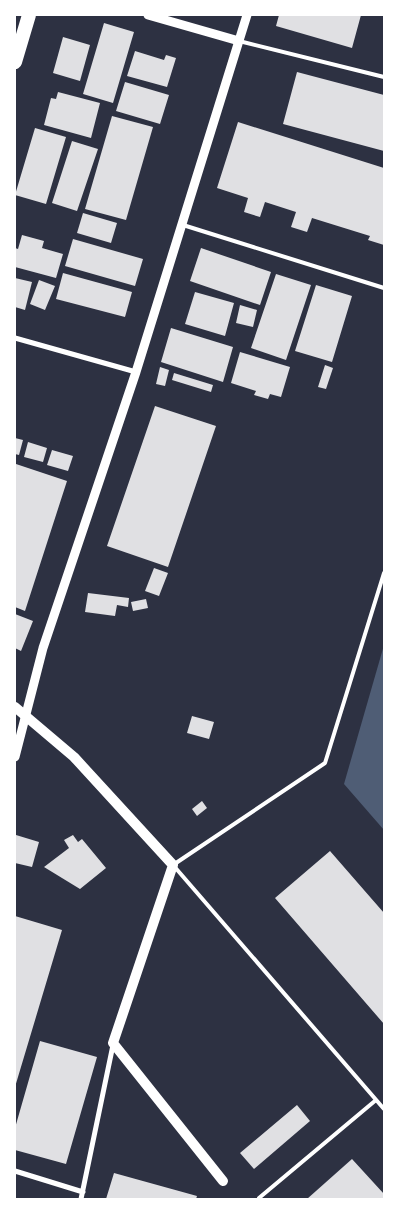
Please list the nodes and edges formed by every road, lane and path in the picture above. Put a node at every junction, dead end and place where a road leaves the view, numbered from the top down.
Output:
1 (29, 15) edge
2 (148, 15) edge
3 (247, 15) edge
4 (239, 41) junction
5 (15, 62) edge
6 (384, 77) edge
7 (183, 225) junction
8 (384, 288) edge
9 (15, 338) edge
10 (136, 372) junction
11 (384, 573) edge
12 (15, 707) edge
13 (26, 716) junction
14 (15, 756) edge
15 (173, 865) junction
16 (113, 1043) junction
17 (376, 1100) junction
18 (384, 1109) edge
19 (15, 1171) edge
20 (223, 1181) dead end
21 (83, 1192) junction
22 (259, 1198) edge
23 (81, 1199) edge

1 - 5 highway
2 - 4 street
3 - 4 street
4 - 6 lane
4 - 7 street
7 - 8 lane
7 - 10 street
9 - 10 street
10 - 13 street
11 - 15 lane
12 - 13 main road
13 - 14 street
13 - 15 main road
15 - 16 main road
15 - 17 lane
16 - 20 main road
16 - 21 street
17 - 18 lane
17 - 22 lane
19 - 21 street
21 - 23 street

